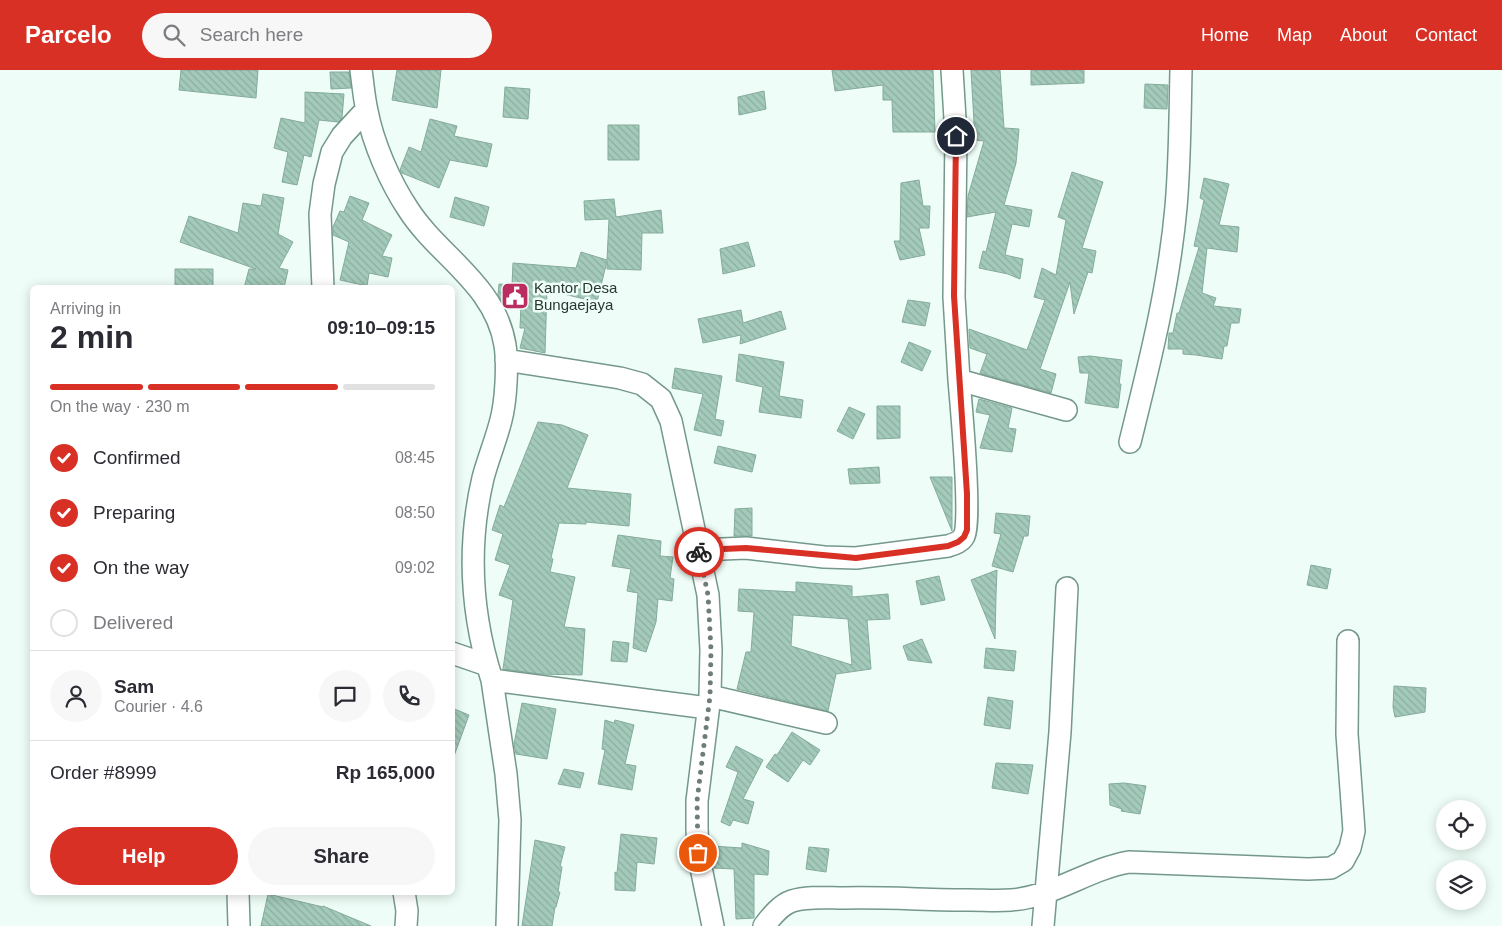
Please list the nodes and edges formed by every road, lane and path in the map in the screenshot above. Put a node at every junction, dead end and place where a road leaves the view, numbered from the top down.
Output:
1 (361, 70) edge
2 (952, 70) edge
3 (1181, 70) edge
4 (366, 110) junction
5 (323, 285) edge
6 (506, 360) junction
7 (960, 380) junction
8 (1066, 410) dead end
9 (1130, 442) dead end
10 (699, 550) junction
11 (1067, 588) dead end
12 (1348, 641) dead end
13 (455, 654) edge
14 (490, 672) junction
15 (709, 702) junction
16 (826, 723) dead end
17 (1045, 893) junction
18 (238, 895) edge
19 (404, 895) edge
20 (239, 926) edge
21 (406, 926) edge
22 (507, 926) edge
23 (713, 926) edge
24 (764, 926) edge
25 (1043, 926) edge

1 - 4 street
2 - 7 street
3 - 9 street
4 - 5 street
4 - 6 street
6 - 10 street
6 - 14 street
7 - 8 street
7 - 10 street
10 - 15 street
11 - 17 street
12 - 17 street
13 - 14 street
14 - 15 street
14 - 22 street
15 - 16 street
15 - 23 street
17 - 24 street
17 - 25 street
18 - 20 street
19 - 21 street

